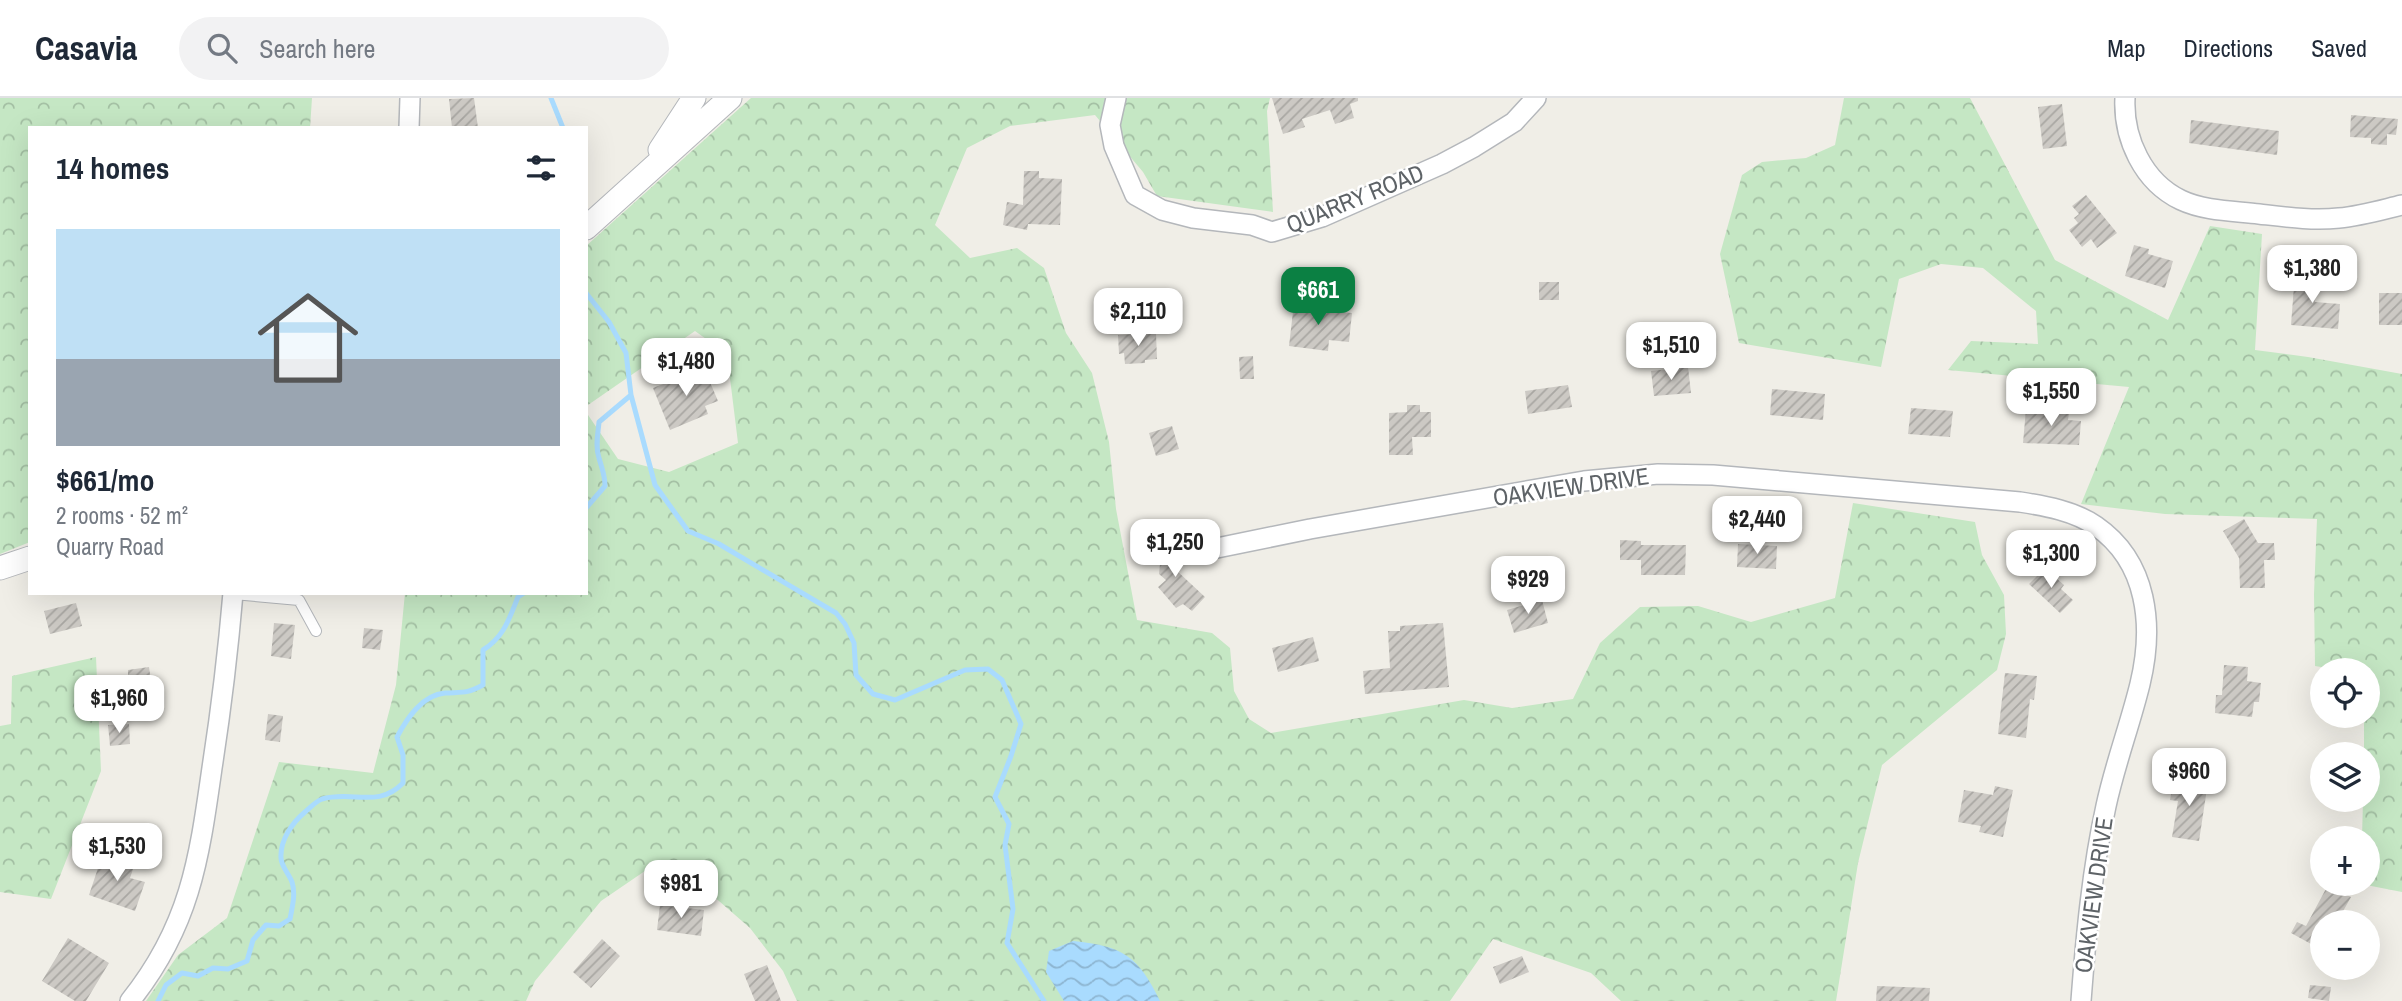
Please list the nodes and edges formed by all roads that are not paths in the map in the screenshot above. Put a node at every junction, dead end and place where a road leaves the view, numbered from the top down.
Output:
1 (410, 98) edge
2 (694, 98) edge
3 (730, 98) edge
4 (1116, 98) edge
5 (1536, 98) edge
6 (2125, 98) edge
7 (409, 126) edge
8 (646, 173) junction
9 (2402, 205) edge
10 (588, 226) edge
11 (1217, 548) dead end
12 (28, 559) edge
13 (0, 568) edge
14 (233, 595) edge
15 (244, 595) edge
16 (316, 631) dead end
17 (130, 1001) edge
18 (2081, 1001) edge

1 - 7 street
2 - 8 street
3 - 8 street
4 - 5 street, QUARRY ROAD
6 - 9 street
8 - 10 street
11 - 18 street, OAKVIEW DRIVE
12 - 13 street
14 - 17 street
15 - 16 lane

